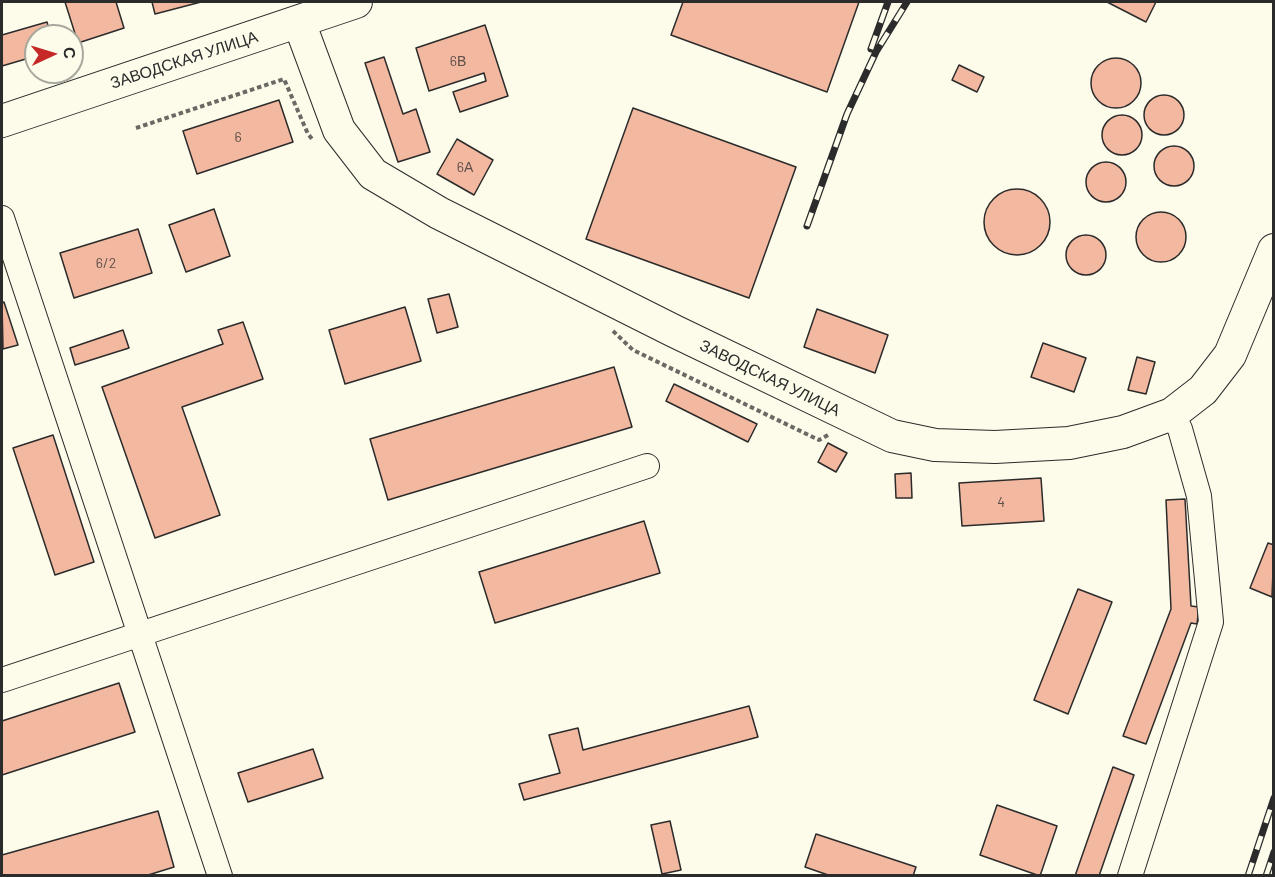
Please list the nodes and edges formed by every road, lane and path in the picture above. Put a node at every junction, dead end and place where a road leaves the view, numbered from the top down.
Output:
1 (356, 2) edge
2 (299, 22) junction
3 (2, 121) edge
4 (2, 218) edge
5 (1274, 250) edge
6 (1172, 414) junction
7 (647, 466) dead end
8 (139, 633) junction
9 (2, 680) edge
10 (220, 876) edge
11 (1130, 876) edge

1 - 2 main road, ЗАВОДСКАЯ УЛИЦА
2 - 3 main road, ЗАВОДСКАЯ УЛИЦА
2 - 6 main road, ЗАВОДСКАЯ УЛИЦА
4 - 8 lane
5 - 6 main road, ЗАВОДСКАЯ УЛИЦА
6 - 11 lane
7 - 8 lane
8 - 9 lane
8 - 10 lane

